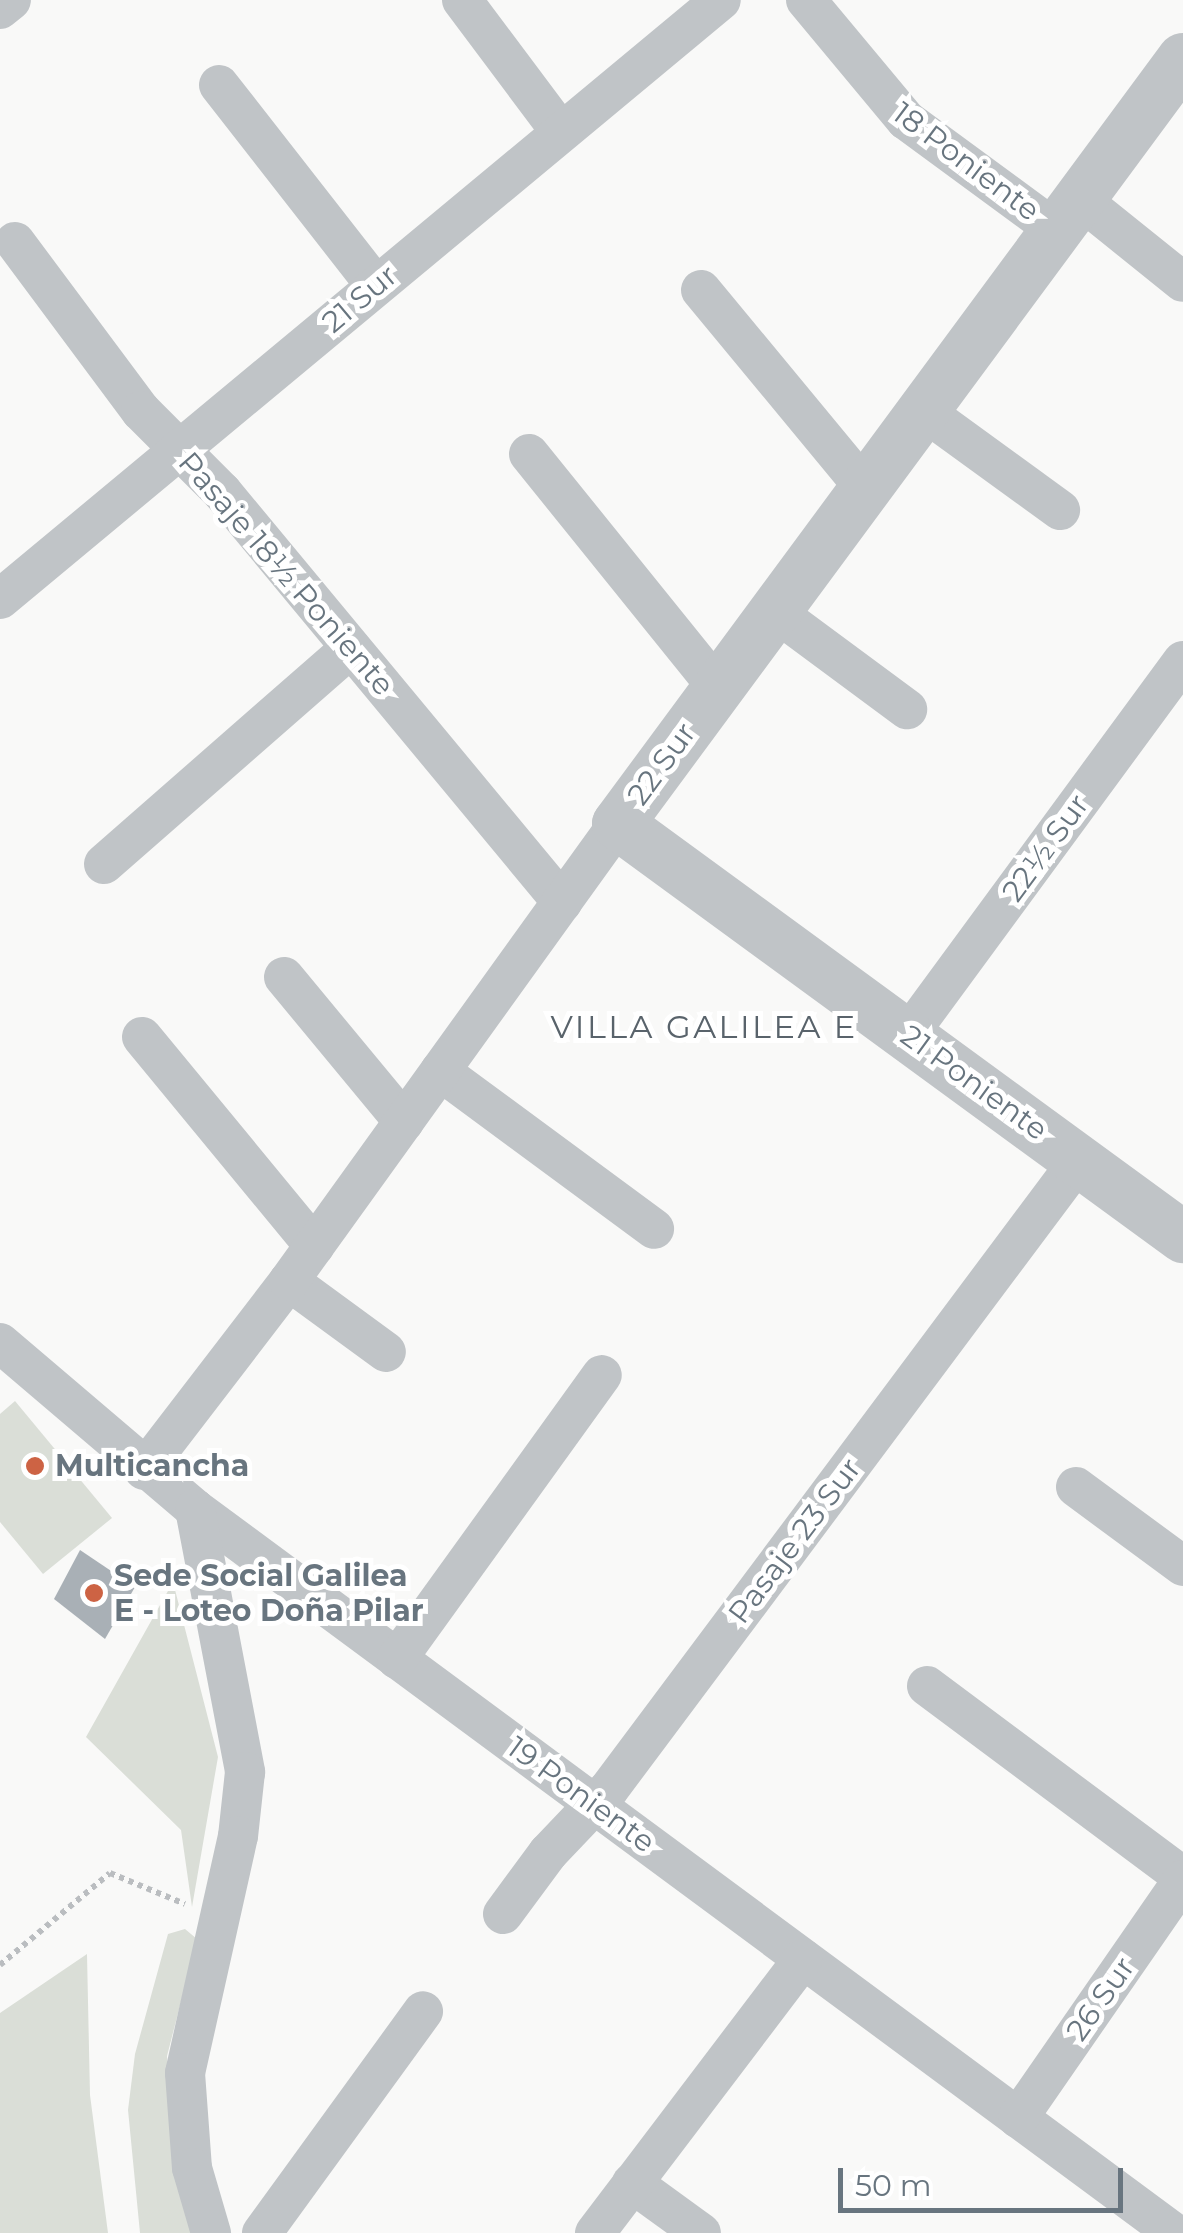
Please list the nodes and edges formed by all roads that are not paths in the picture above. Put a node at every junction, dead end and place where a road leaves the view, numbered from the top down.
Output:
1 (10, 0) edge
2 (462, 0) edge
3 (721, 0) edge
4 (806, 0) edge
5 (0, 9) edge
6 (1183, 60) edge
7 (219, 85) dead end
8 (560, 131) junction
9 (1064, 212) junction
10 (15, 242) dead end
11 (1183, 282) edge
12 (376, 286) junction
13 (701, 290) dead end
14 (921, 408) junction
15 (180, 449) junction
16 (530, 454) dead end
17 (864, 487) junction
18 (1060, 510) dead end
19 (0, 598) edge
20 (774, 610) junction
21 (351, 648) junction
22 (1183, 662) edge
23 (718, 688) junction
24 (907, 709) dead end
25 (618, 824) junction
26 (104, 864) dead end
27 (562, 902) junction
28 (284, 977) dead end
29 (908, 1035) junction
30 (142, 1037) dead end
31 (440, 1071) junction
32 (404, 1122) junction
33 (1079, 1160) junction
34 (654, 1229) dead end
35 (1183, 1237) edge
36 (314, 1246) junction
37 (289, 1281) junction
38 (0, 1342) edge
39 (386, 1352) dead end
40 (602, 1375) dead end
41 (144, 1470) junction
42 (1076, 1487) dead end
43 (195, 1509) junction
44 (1183, 1566) edge
45 (397, 1658) junction
46 (927, 1686) dead end
47 (592, 1802) junction
48 (1183, 1878) edge
49 (504, 1914) dead end
50 (1170, 1929) edge
51 (804, 1959) junction
52 (424, 2011) dead end
53 (1018, 2118) junction
54 (632, 2183) junction
55 (1169, 2232) edge
56 (211, 2233) edge
57 (262, 2233) edge
58 (594, 2233) edge
59 (702, 2233) edge

1 - 5 street
2 - 8 street
3 - 8 street, 21 Sur
4 - 9 street, 18 Poniente
6 - 9 street, 22 Sur
7 - 12 street
8 - 12 street, 21 Sur
9 - 11 street, 18 Poniente
9 - 14 street, 22 Sur
10 - 15 street, Pasaje 18½ Poniente
12 - 15 street, 21 Sur
13 - 17 street
14 - 17 street, 22 Sur
14 - 18 street
15 - 19 street, 21 Sur
15 - 21 street, Pasaje 18½ Poniente
16 - 23 street
17 - 20 street, 22 Sur
20 - 23 street, 22 Sur
20 - 24 street
21 - 26 street
21 - 27 street, Pasaje 18½ Poniente
22 - 29 street, 22½ Sur
23 - 25 street, 22 Sur
25 - 27 street, 22 Sur
25 - 29 street, 21 Poniente
27 - 31 street, 22 Sur
28 - 32 street
29 - 33 street, 21 Poniente
30 - 36 street
31 - 32 street, 22 Sur
31 - 34 street
32 - 36 street, 22 Sur
33 - 35 street, 21 Poniente
33 - 47 street, Pasaje 23 Sur
36 - 37 street, 22 Sur
37 - 39 street
37 - 41 street, 22 Sur
38 - 41 street, 19 Poniente
40 - 45 street
41 - 43 street, 19 Poniente
42 - 44 street
43 - 45 street, 19 Poniente
43 - 56 street
45 - 47 street, 19 Poniente
46 - 48 street
47 - 49 street, Pasaje 23 Sur
47 - 51 street, 19 Poniente
48 - 50 street, 26 Sur
50 - 53 street, 26 Sur
51 - 53 street, 19 Poniente
51 - 54 street
52 - 57 street
53 - 55 street, 19 Poniente
54 - 58 street
54 - 59 street

